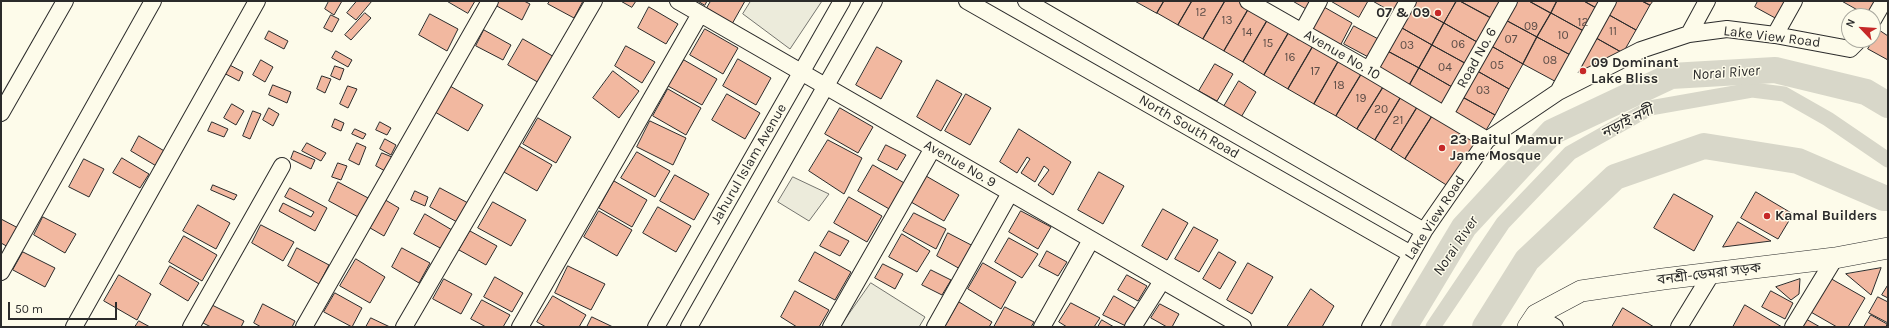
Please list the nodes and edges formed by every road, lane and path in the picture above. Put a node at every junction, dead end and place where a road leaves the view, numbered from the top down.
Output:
1 (65, 1) edge
2 (153, 1) edge
3 (257, 1) edge
4 (490, 1) edge
5 (594, 1) edge
6 (678, 1) edge
7 (842, 1) edge
8 (874, 1) edge
9 (967, 1) edge
10 (1026, 1) edge
11 (1248, 1) edge
12 (1319, 1) edge
13 (1408, 1) edge
14 (1509, 1) edge
15 (1608, 1) edge
16 (1707, 1) edge
17 (1794, 1) edge
18 (700, 14) junction
19 (1302, 32) junction
20 (1689, 34) junction
21 (1776, 34) junction
22 (1841, 43) edge
23 (1369, 70) junction
24 (801, 72) junction
25 (826, 87) junction
26 (1558, 92) junction
27 (1440, 112) junction
28 (1, 113) edge
29 (1487, 140) junction
30 (933, 148) junction
31 (282, 166) dead end
32 (1010, 193) junction
33 (1424, 231) junction
34 (1091, 240) junction
35 (1888, 248) edge
36 (1411, 254) junction
37 (1835, 258) junction
38 (1, 272) edge
39 (1712, 273) junction
40 (1162, 280) junction
41 (1532, 321) edge
42 (1237, 326) edge
43 (74, 327) edge
44 (191, 327) edge
45 (304, 327) edge
46 (404, 327) edge
47 (520, 327) edge
48 (656, 327) edge
49 (689, 327) edge
50 (831, 327) edge
51 (935, 327) edge
52 (1042, 327) edge
53 (1133, 327) edge
54 (1370, 327) edge
55 (1555, 327) edge
56 (1679, 327) edge
57 (1793, 327) edge

1 - 28 street
2 - 38 street
3 - 43 street
4 - 45 street
5 - 46 street
6 - 18 street, Avenue No. 9
7 - 24 street, Jahurul Islam Avenue
8 - 25 street, Jahurul Islam Avenue
9 - 36 street, North South Road
10 - 33 street, North South Road
11 - 19 street, Avenue No. 10
12 - 19 street
13 - 23 street
14 - 27 street, Road No. 6
15 - 26 street
16 - 20 street
17 - 21 street
18 - 24 street, Avenue No. 9
18 - 47 street
19 - 23 street, Avenue No. 10
20 - 21 street, Lake View Road
20 - 26 street, Lake View Road
21 - 22 street, Lake View Road
23 - 27 street, Avenue No. 10
24 - 25 street, Avenue No. 9
24 - 48 street, Jahurul Islam Avenue
25 - 30 street, Avenue No. 9
25 - 49 street, Jahurul Islam Avenue
26 - 29 street, Lake View Road
27 - 29 street, Avenue No. 10
29 - 33 street, Lake View Road
30 - 32 street, Avenue No. 9
30 - 50 street
31 - 44 street
32 - 34 street, Avenue No. 9
32 - 51 street
33 - 36 street, Lake View Road
34 - 40 street, Avenue No. 9
34 - 52 street
35 - 37 main road, বনশ্রী-ডেমরা সড়ক
36 - 54 street, Lake View Road
37 - 39 main road, বনশ্রী-ডেমরা সড়ক
37 - 57 street
39 - 41 main road, বনশ্রী-ডেমরা সড়ক
39 - 56 street
40 - 42 street, Avenue No. 9
40 - 53 street
41 - 55 street

